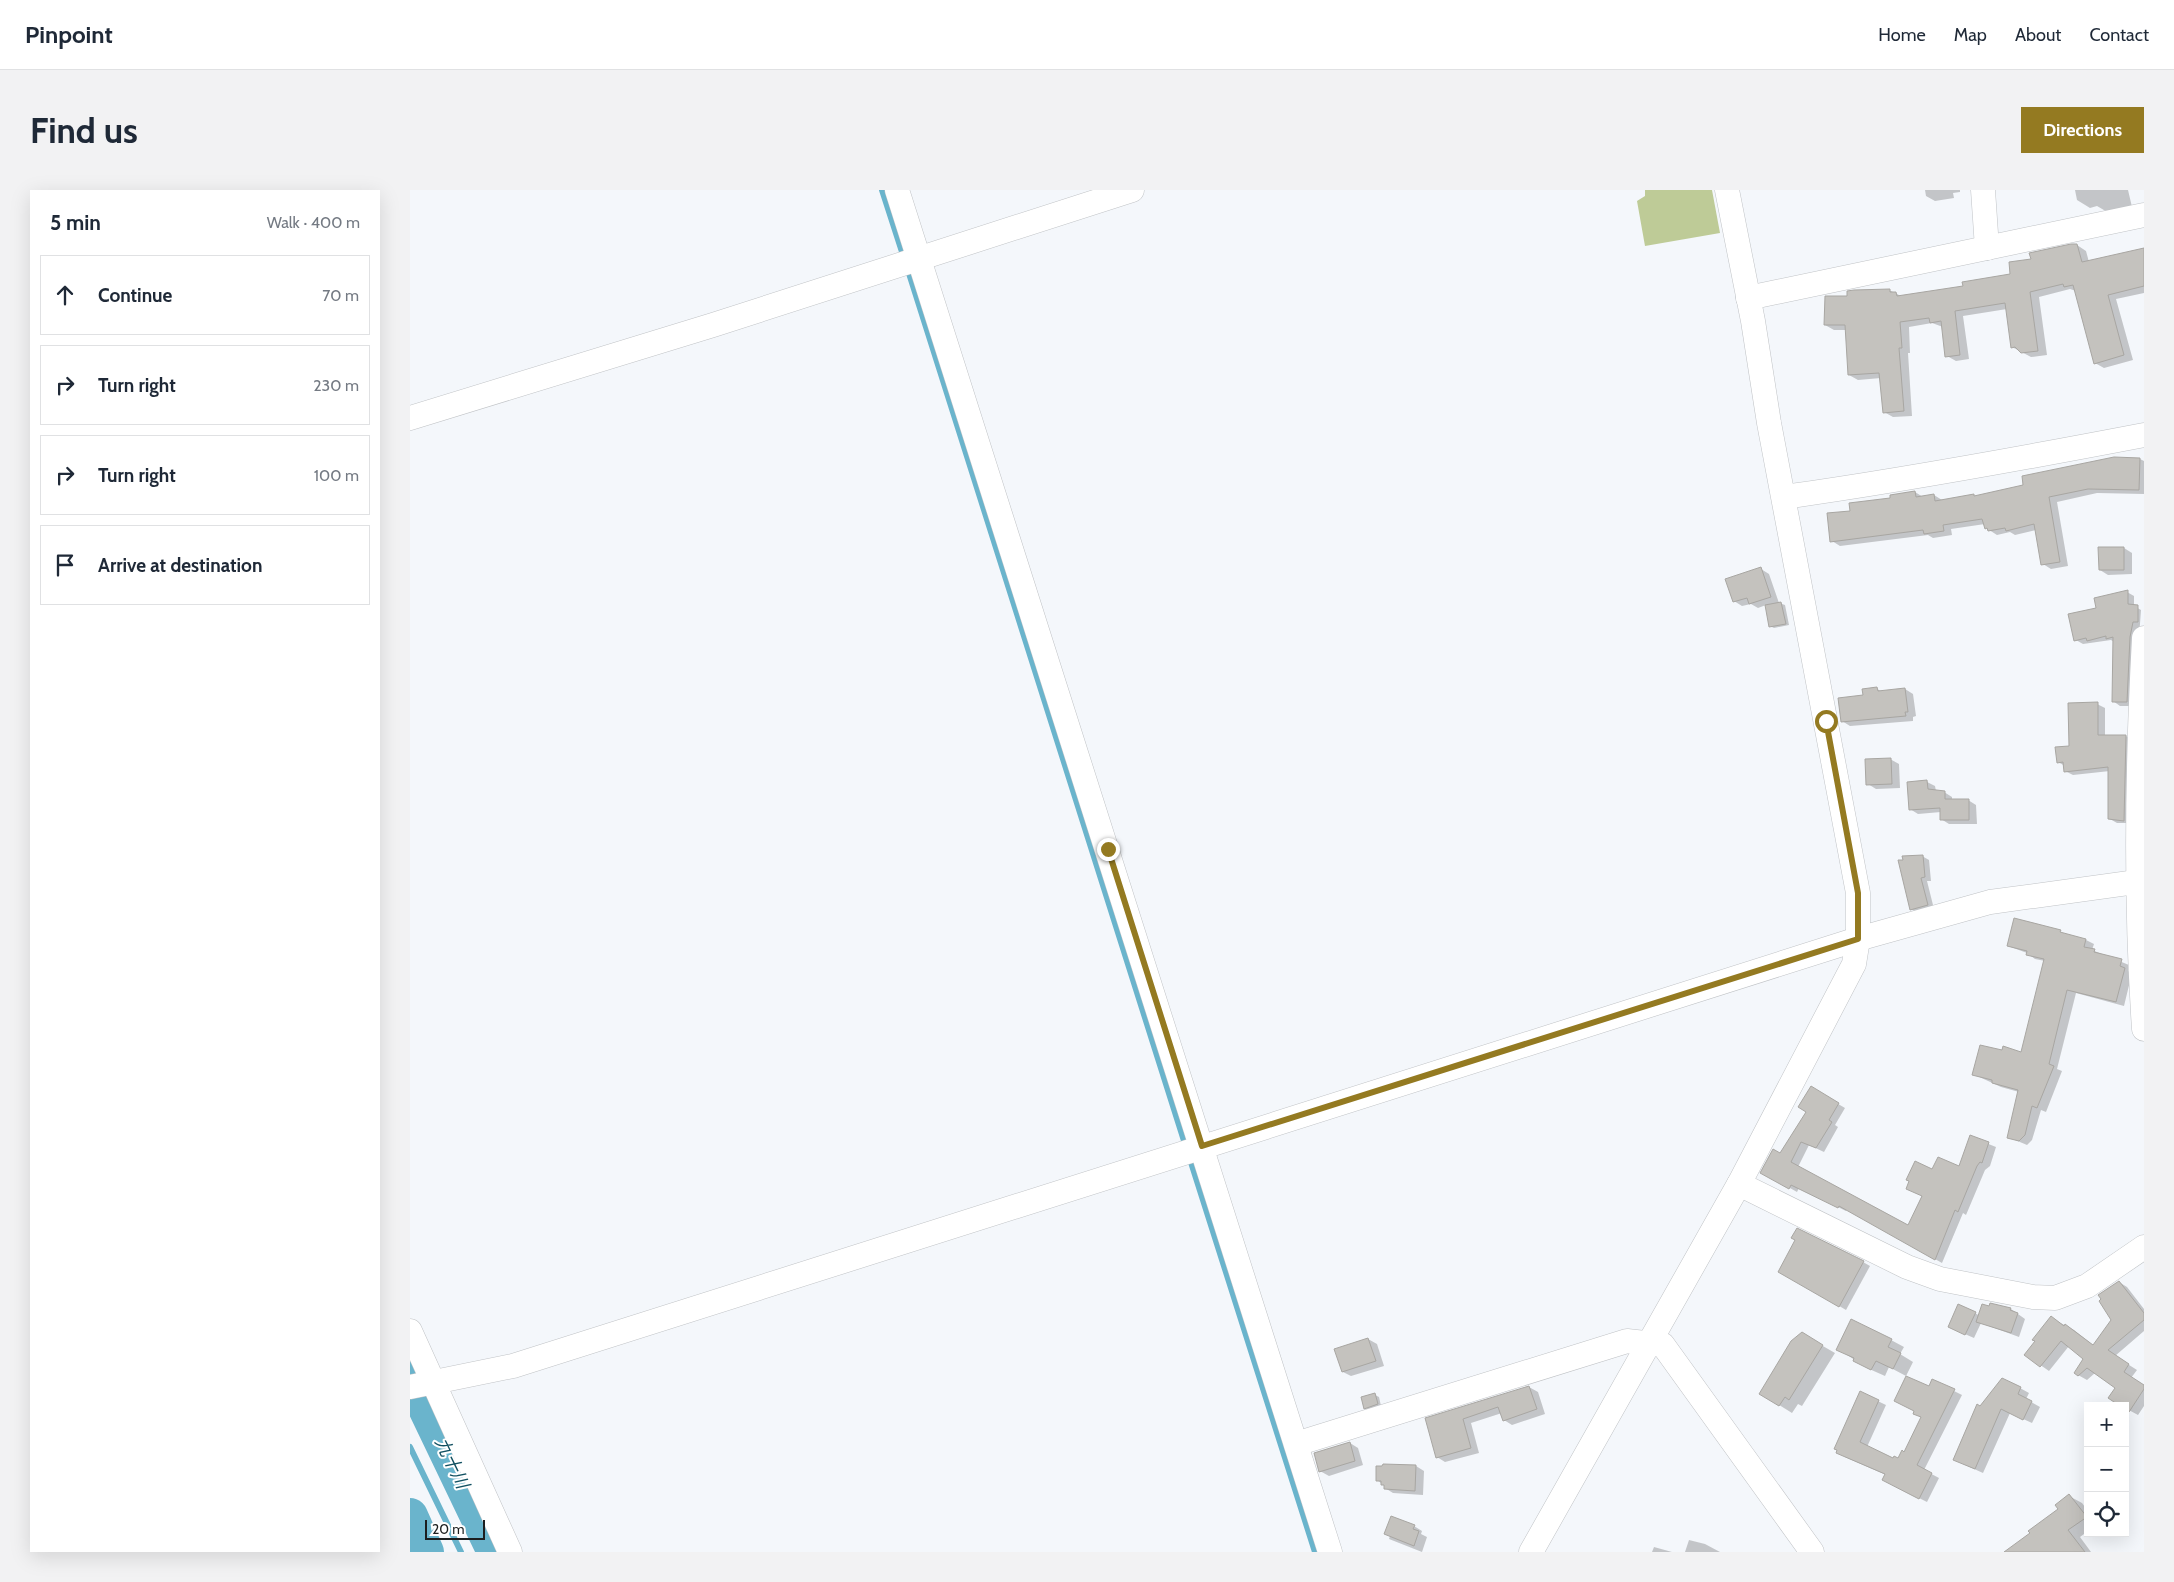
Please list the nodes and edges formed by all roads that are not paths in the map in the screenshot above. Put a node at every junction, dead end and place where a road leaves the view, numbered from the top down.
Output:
1 (897, 190) edge
2 (1132, 190) edge
3 (1727, 190) edge
4 (1983, 190) edge
5 (2144, 215) edge
6 (1988, 248) junction
7 (919, 260) junction
8 (1748, 298) junction
9 (410, 418) edge
10 (2144, 435) edge
11 (1784, 497) junction
12 (2144, 638) edge
13 (2142, 881) edge
14 (1858, 939) junction
15 (2144, 1029) edge
16 (1202, 1146) junction
17 (1739, 1184) junction
18 (2144, 1248) edge
19 (410, 1331) edge
20 (1649, 1342) junction
21 (434, 1381) junction
22 (410, 1387) edge
23 (1296, 1444) junction
24 (510, 1552) edge
25 (1330, 1552) edge
26 (1531, 1552) edge
27 (1812, 1552) edge

1 - 7 street
2 - 7 street
3 - 8 street
4 - 6 street
5 - 6 street
6 - 8 street
7 - 9 street
7 - 16 street
8 - 11 street
10 - 11 street
11 - 14 street
12 - 13 street
13 - 14 street
13 - 15 street
14 - 16 street
14 - 17 street
16 - 21 street
16 - 23 street
17 - 18 street
17 - 20 street
19 - 21 street
20 - 23 street
20 - 26 street
20 - 27 street
21 - 22 street
21 - 24 street
23 - 25 street

